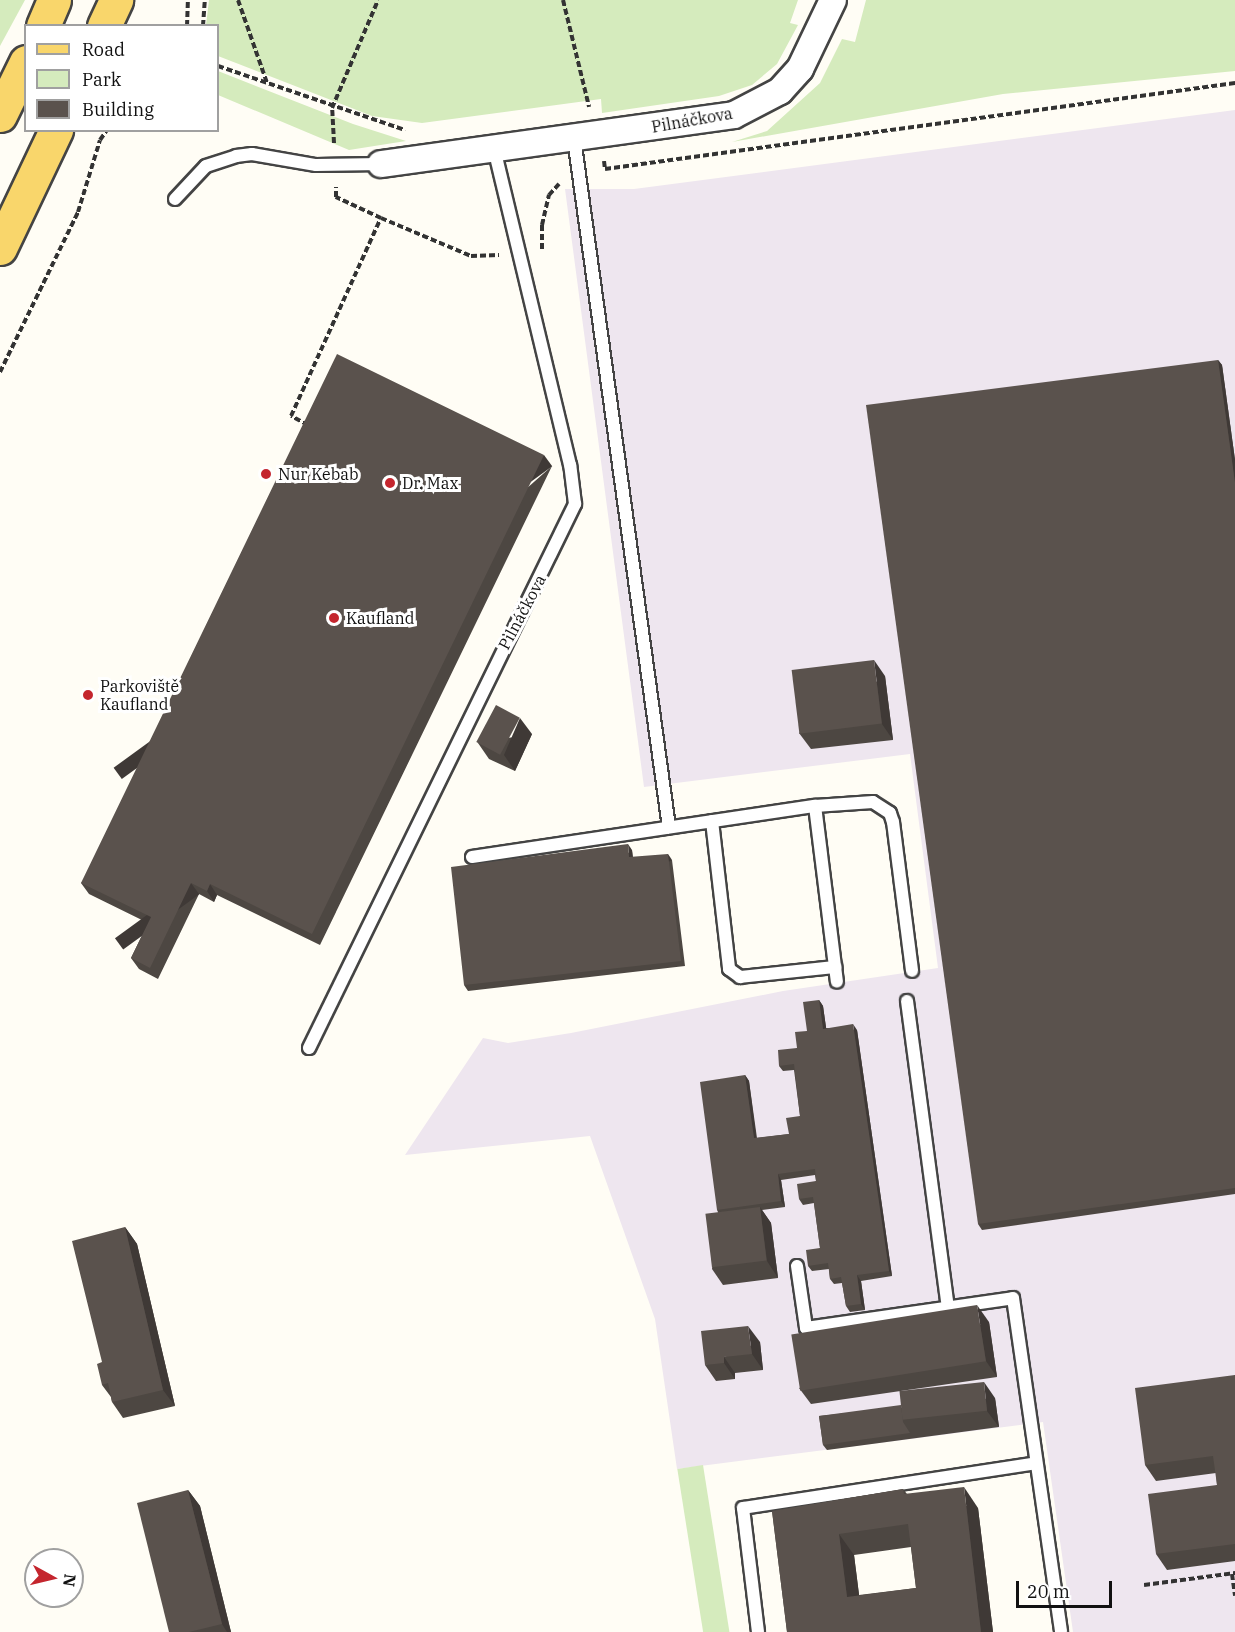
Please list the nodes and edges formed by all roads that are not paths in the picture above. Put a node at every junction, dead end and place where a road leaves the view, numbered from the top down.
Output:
1 (54, 0) edge
2 (116, 0) edge
3 (833, 0) edge
4 (44, 24) edge
5 (105, 24) edge
6 (24, 66) edge
7 (0, 115) edge
8 (55, 132) edge
9 (574, 138) junction
10 (494, 149) junction
11 (381, 164) joint
12 (175, 199) dead end
13 (0, 248) edge
14 (815, 806) junction
15 (712, 821) junction
16 (669, 827) junction
17 (472, 857) dead end
18 (835, 967) junction
19 (912, 971) dead end
20 (837, 982) dead end
21 (908, 1001) dead end
22 (309, 1048) dead end
23 (797, 1266) dead end
24 (948, 1308) junction
25 (1036, 1463) junction
26 (758, 1632) edge
27 (1061, 1632) edge

1 - 4 main road
2 - 5 main road
3 - 9 street, Pilnáčkova
6 - 7 main road
8 - 13 main road
9 - 10 street, Pilnáčkova
9 - 16 lane
10 - 11 street, Pilnáčkova
10 - 22 lane, Pilnáčkova
11 - 12 lane
14 - 15 lane
14 - 18 lane
14 - 19 lane
15 - 16 lane
15 - 18 lane
16 - 17 lane
18 - 20 lane
21 - 24 lane
23 - 24 lane
24 - 25 lane
25 - 26 lane
25 - 27 lane

